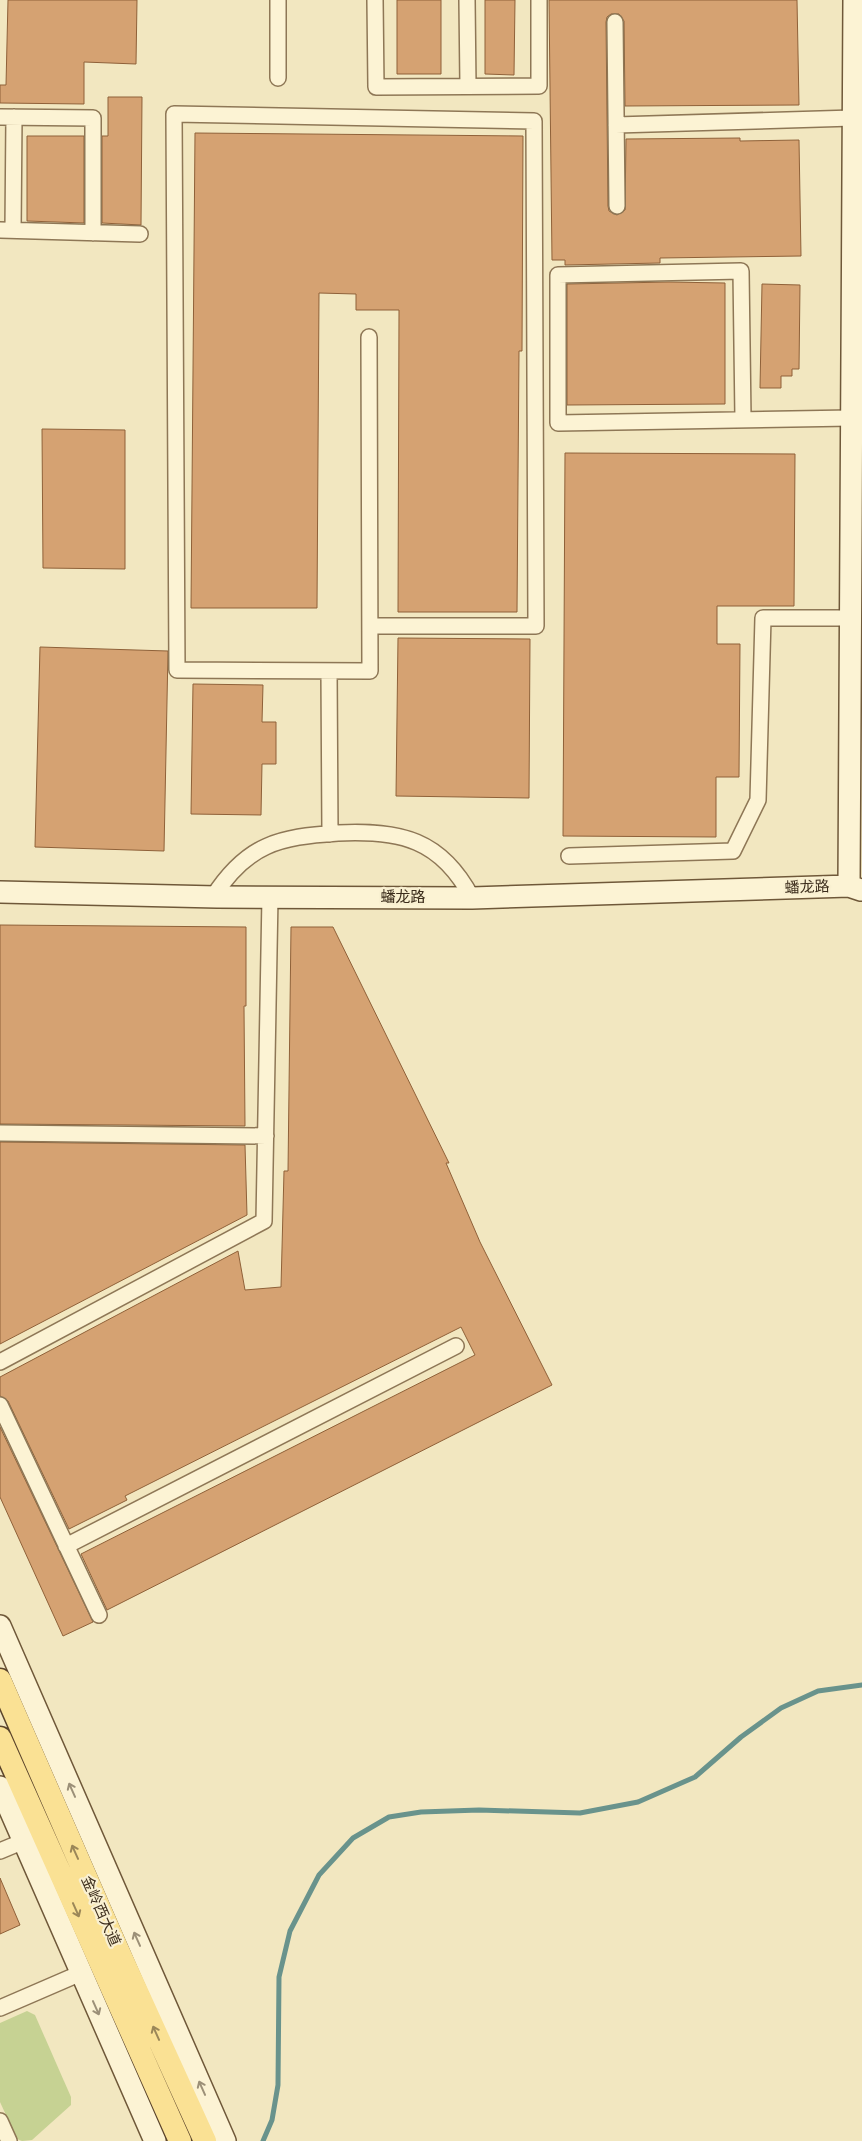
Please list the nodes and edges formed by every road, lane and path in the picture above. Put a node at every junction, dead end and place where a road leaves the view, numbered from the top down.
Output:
1 (278, 0) edge
2 (375, 0) edge
3 (467, 0) edge
4 (539, 0) edge
5 (854, 0) edge
6 (615, 22) dead end
7 (278, 78) dead end
8 (468, 86) junction
9 (7, 117) edge
10 (853, 118) junction
11 (616, 125) junction
12 (617, 206) dead end
13 (6, 230) edge
14 (93, 232) junction
15 (140, 234) dead end
16 (369, 337) dead end
17 (851, 418) junction
18 (743, 420) junction
19 (850, 618) junction
20 (370, 626) junction
21 (329, 671) junction
22 (330, 834) junction
23 (569, 856) dead end
24 (858, 883) edge
25 (0, 892) edge
26 (213, 897) junction
27 (270, 897) junction
28 (472, 898) junction
29 (0, 1133) edge
30 (266, 1136) junction
31 (456, 1346) dead end
32 (0, 1362) edge
33 (0, 1405) edge
34 (66, 1546) junction
35 (99, 1615) dead end
36 (0, 1626) edge
37 (0, 1680) edge
38 (0, 1738) edge
39 (0, 1787) edge
40 (24, 1841) junction
41 (0, 1851) edge
42 (81, 1973) junction
43 (0, 2008) edge
44 (0, 2121) edge
45 (217, 2138) edge
46 (6, 2139) edge
47 (155, 2141) edge
48 (180, 2141) edge

1 - 7 street
2 - 8 street
3 - 8 street
4 - 8 street
5 - 10 street, 蟠龙路
6 - 11 street
9 - 13 street
9 - 14 street
10 - 11 street
10 - 17 street, 蟠龙路
11 - 12 street
13 - 14 street
14 - 15 street
16 - 20 street
17 - 18 street
17 - 19 street, 蟠龙路
18 - 18 street
19 - 23 street
19 - 24 street, 蟠龙路
20 - 21 street
20 - 21 street
21 - 22 street
22 - 26 street
22 - 28 street
24 - 28 street, 蟠龙路
25 - 26 street, 蟠龙路
26 - 27 street, 蟠龙路
27 - 28 street, 蟠龙路
27 - 30 street
29 - 30 street
30 - 32 street
31 - 34 street
33 - 34 street
34 - 35 street
45 -> 36 street
45 -> 37 main road, 金岭西大道
38 -> 48 main road, 金岭西大道
39 - 40 street
40 - 41 street
40 - 42 street
42 - 43 street
42 -> 47 street
44 - 46 street

